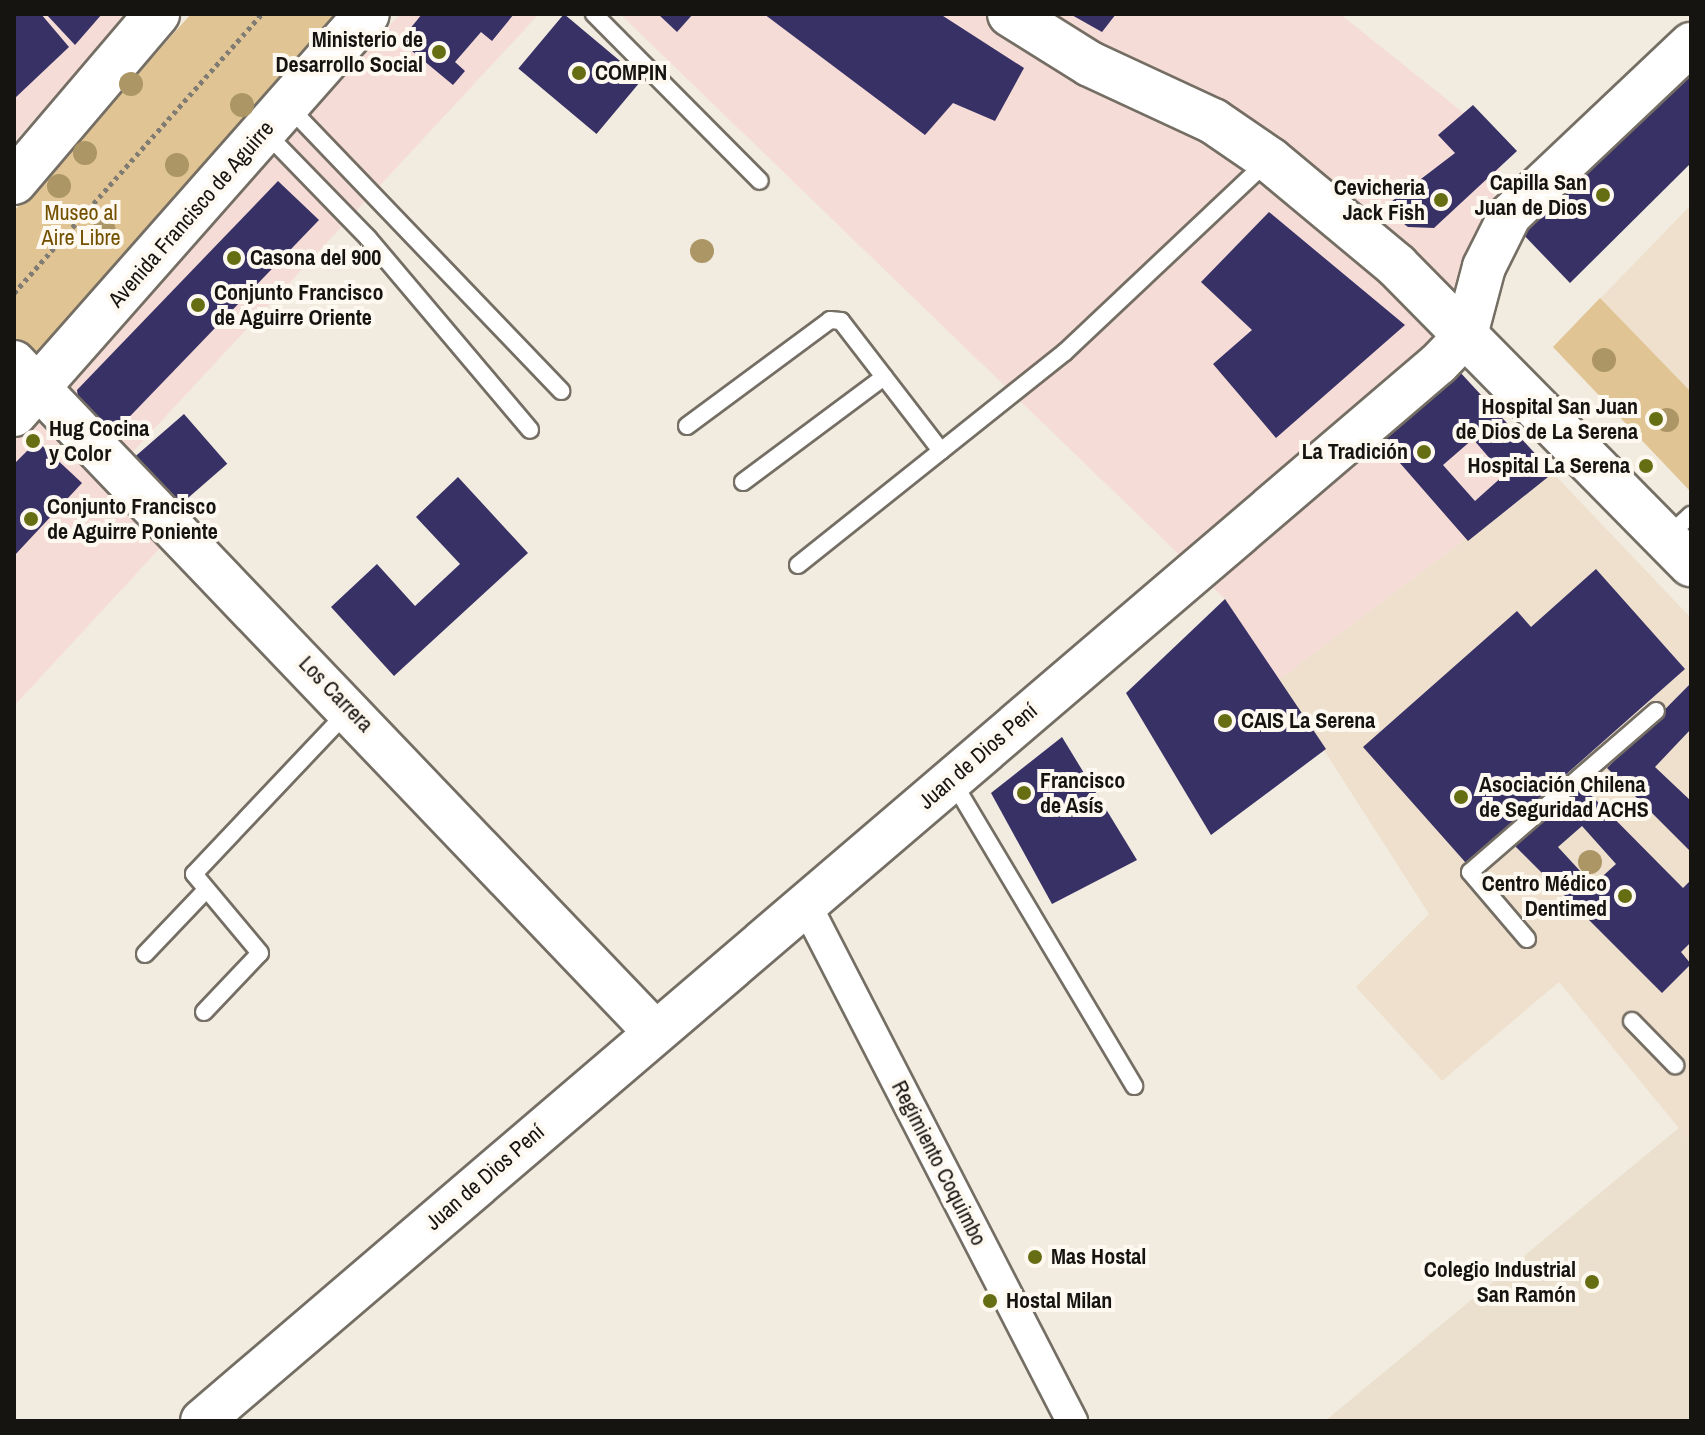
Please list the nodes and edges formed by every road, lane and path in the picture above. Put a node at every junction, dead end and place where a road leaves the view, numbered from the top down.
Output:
1 (157, 14) edge
2 (262, 14) edge
3 (367, 14) edge
4 (594, 14) edge
5 (1010, 14) edge
6 (1691, 44) edge
7 (276, 118) junction
8 (1270, 160) junction
9 (760, 181) dead end
10 (14, 182) edge
11 (14, 293) edge
12 (1466, 335) junction
13 (884, 377) junction
14 (22, 387) edge
15 (561, 391) dead end
16 (687, 426) dead end
17 (530, 430) dead end
18 (941, 451) junction
19 (743, 482) dead end
20 (1683, 539) edge
21 (798, 565) dead end
22 (350, 708) junction
23 (1656, 711) dead end
24 (951, 778) junction
25 (204, 892) junction
26 (806, 905) junction
27 (1527, 939) dead end
28 (145, 954) dead end
29 (204, 1012) dead end
30 (1632, 1021) dead end
31 (654, 1031) junction
32 (1675, 1065) dead end
33 (1134, 1086) dead end
34 (202, 1421) edge
35 (1072, 1421) edge

1 - 10 main road
2 - 11 path
3 - 7 main road, Avenida Francisco de Aguirre
4 - 9 lane
5 - 8 main road
6 - 12 main road
7 - 14 main road, Avenida Francisco de Aguirre
7 - 15 lane
7 - 17 lane
8 - 12 main road
8 - 18 lane
12 - 20 main road
12 - 24 main road, Juan de Dios Pení
13 - 16 lane
13 - 18 lane
13 - 19 lane
14 - 22 main road, Los Carrera
18 - 21 lane
22 - 25 lane
22 - 31 main road, Los Carrera
23 - 27 lane
24 - 26 main road, Juan de Dios Pení
24 - 33 lane
25 - 28 lane
25 - 29 lane
26 - 31 main road, Juan de Dios Pení
26 - 35 street, Regimiento Coquimbo
30 - 32 lane
31 - 34 main road, Juan de Dios Pení

